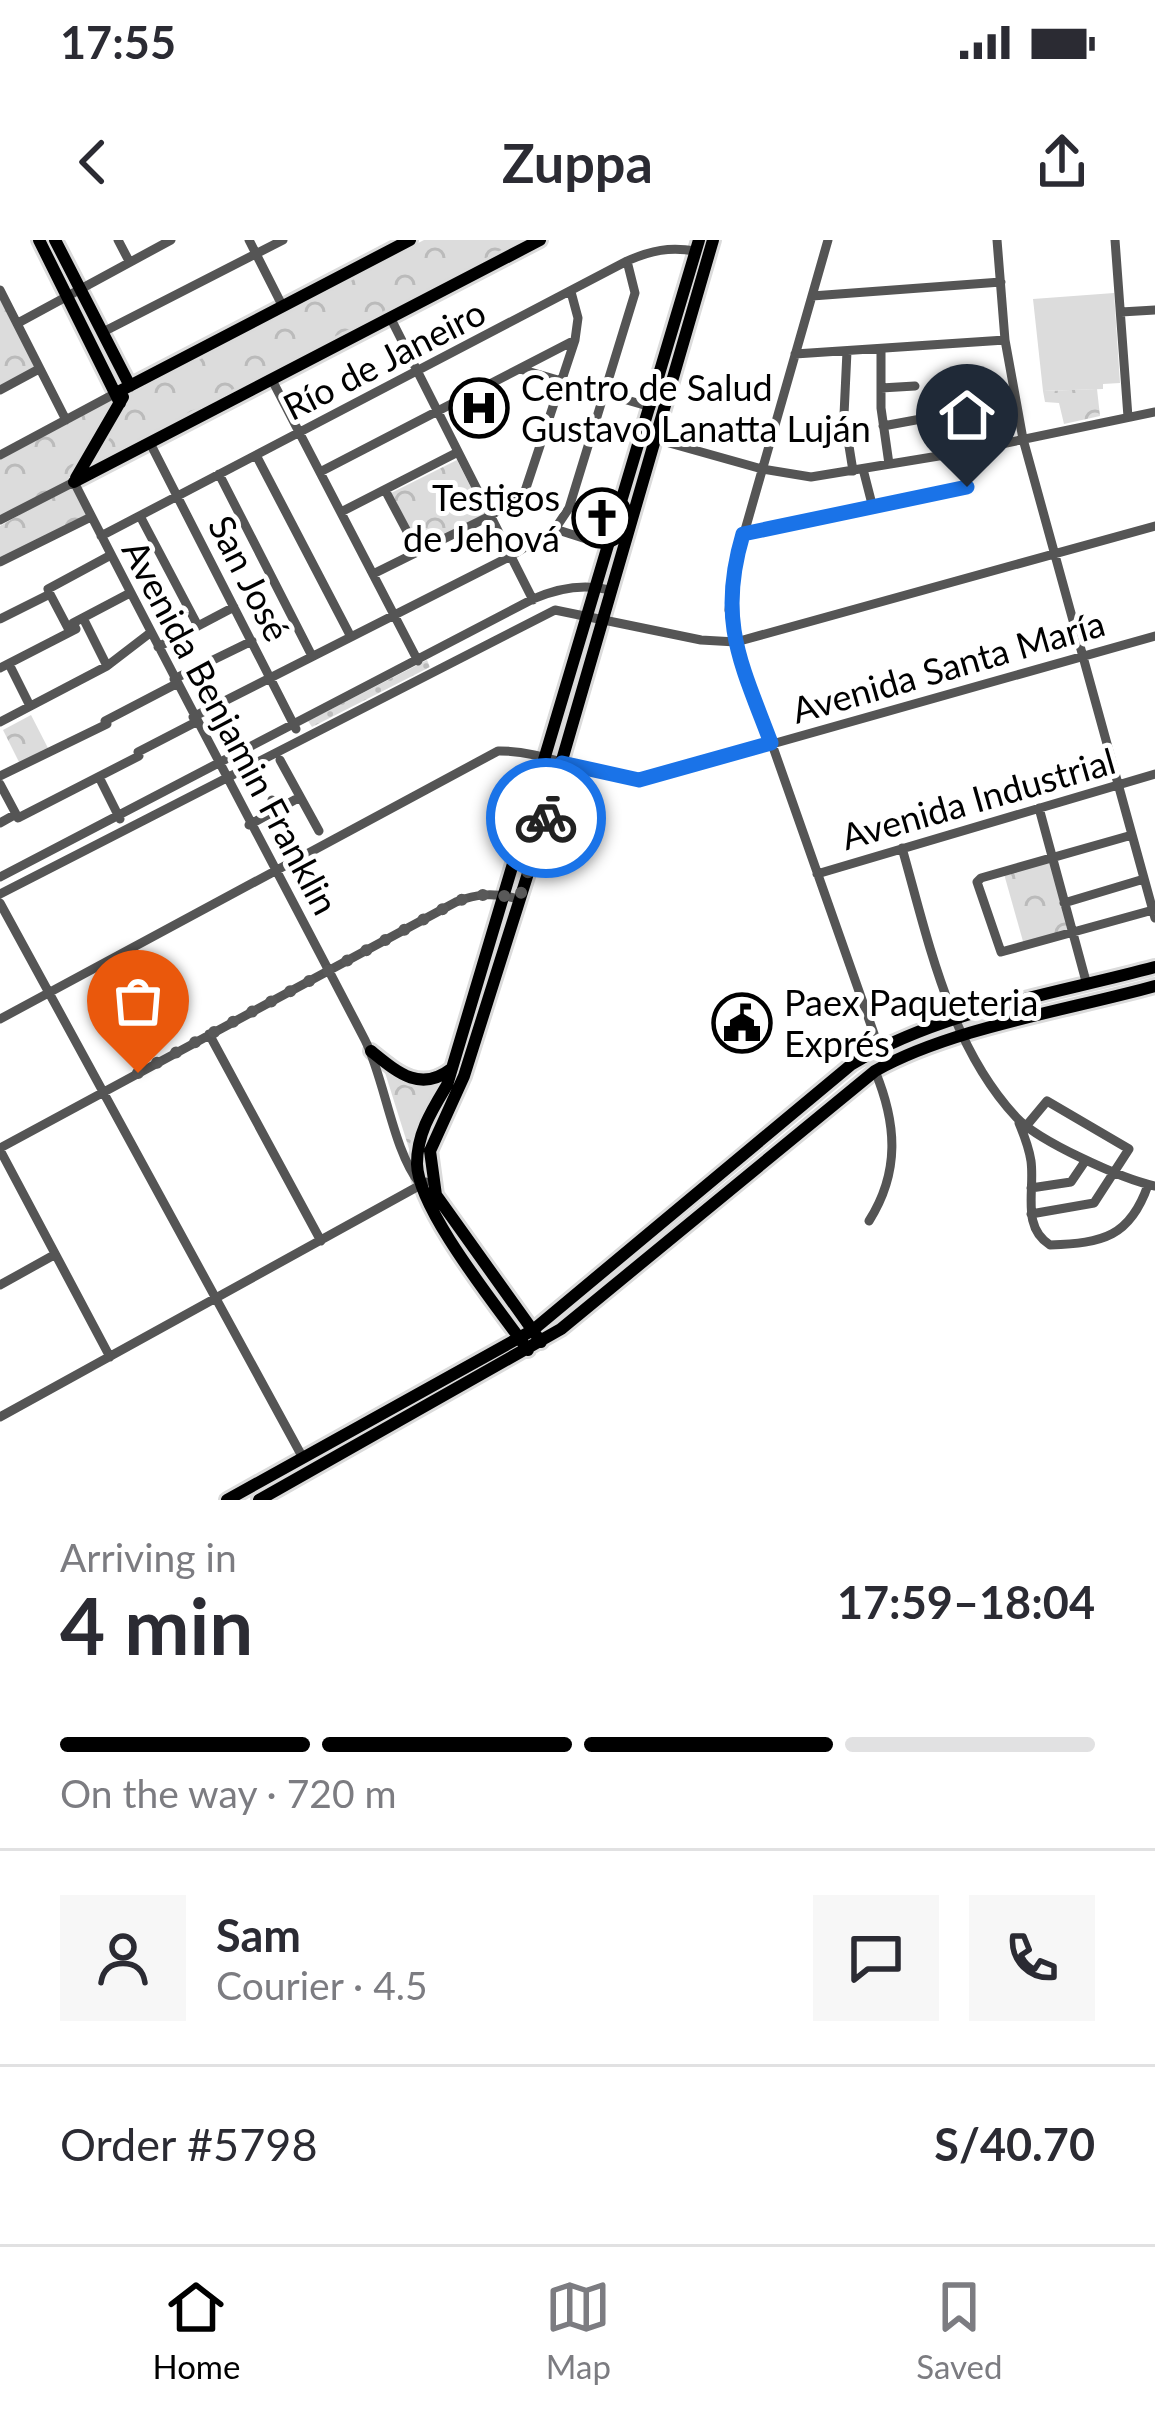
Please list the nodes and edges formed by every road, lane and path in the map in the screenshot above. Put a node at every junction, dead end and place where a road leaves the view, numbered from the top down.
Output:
1 (39, 240) edge
2 (55, 240) edge
3 (118, 240) edge
4 (171, 240) edge
5 (249, 240) edge
6 (283, 240) edge
7 (410, 240) edge
8 (540, 240) edge
9 (713, 240) edge
10 (828, 240) edge
11 (998, 240) edge
12 (1115, 240) edge
13 (698, 245) edge
14 (256, 254) junction
15 (129, 261) junction
16 (627, 261) junction
17 (1001, 282) junction
18 (0, 290) edge
19 (74, 291) junction
20 (571, 292) junction
21 (812, 296) junction
22 (283, 305) junction
23 (1155, 310) edge
24 (1120, 312) junction
25 (391, 319) junction
26 (18, 323) junction
27 (103, 332) junction
28 (575, 340) junction
29 (1005, 340) junction
30 (881, 350) junction
31 (847, 351) junction
32 (795, 354) junction
33 (39, 369) junction
34 (520, 369) junction
35 (417, 372) junction
36 (272, 380) junction
37 (561, 381) junction
38 (130, 386) junction
39 (915, 386) dead end
40 (881, 388) junction
41 (0, 390) edge
42 (605, 394) junction
43 (118, 398) junction
44 (651, 407) junction
45 (437, 412) junction
46 (1155, 412) edge
47 (1128, 418) junction
48 (921, 419) dead end
49 (66, 420) junction
50 (883, 426) junction
51 (300, 432) junction
52 (1023, 439) junction
53 (655, 440) junction
54 (150, 442) junction
55 (458, 452) junction
56 (964, 452) junction
57 (0, 455) edge
58 (256, 455) junction
59 (889, 464) junction
60 (762, 470) junction
61 (858, 470) junction
62 (320, 472) junction
63 (219, 475) junction
64 (74, 482) junction
65 (386, 490) junction
66 (178, 496) junction
67 (872, 508) junction
68 (341, 512) junction
69 (140, 515) junction
70 (490, 516) junction
71 (91, 517) junction
72 (0, 520) edge
73 (1155, 526) edge
74 (554, 529) junction
75 (743, 534) junction
76 (101, 536) junction
77 (608, 546) junction
78 (418, 552) junction
79 (1054, 554) junction
80 (111, 555) junction
81 (511, 556) junction
82 (0, 562) edge
83 (373, 574) junction
84 (596, 586) junction
85 (610, 590) junction
86 (130, 593) junction
87 (50, 594) junction
88 (533, 599) junction
89 (234, 607) junction
90 (394, 615) junction
91 (541, 615) junction
92 (587, 616) junction
93 (83, 618) junction
94 (0, 619) edge
95 (602, 619) junction
96 (198, 626) junction
97 (70, 632) junction
98 (150, 634) junction
99 (1155, 636) edge
100 (351, 637) junction
101 (252, 641) junction
102 (736, 642) junction
103 (158, 647) junction
104 (432, 653) junction
105 (312, 656) junction
106 (1084, 656) junction
107 (418, 661) junction
108 (4, 666) edge
109 (107, 666) junction
110 (440, 668) junction
111 (270, 677) junction
112 (175, 682) junction
113 (30, 706) junction
114 (195, 720) junction
115 (0, 722) edge
116 (294, 724) junction
117 (302, 739) junction
118 (771, 743) junction
119 (547, 758) junction
120 (280, 760) dead end
121 (217, 763) junction
122 (562, 763) junction
123 (1155, 774) edge
124 (99, 777) junction
125 (224, 778) junction
126 (0, 780) edge
127 (1119, 785) junction
128 (300, 797) junction
129 (274, 805) junction
130 (1039, 808) junction
131 (16, 814) junction
132 (118, 815) junction
133 (0, 823) edge
134 (249, 825) junction
135 (125, 829) junction
136 (287, 830) dead end
137 (319, 831) dead end
138 (1132, 835) junction
139 (902, 848) junction
140 (1052, 859) junction
141 (273, 870) junction
142 (817, 874) junction
143 (0, 877) edge
144 (1144, 879) junction
145 (0, 894) edge
146 (502, 895) junction
147 (519, 899) junction
148 (1064, 903) junction
149 (0, 904) edge
150 (1154, 914) edge
151 (1072, 932) junction
152 (1155, 967) edge
153 (328, 970) junction
154 (1087, 985) junction
155 (1155, 986) edge
156 (49, 992) junction
157 (0, 1019) edge
158 (956, 1020) junction
159 (209, 1034) junction
160 (963, 1036) junction
161 (879, 1048) junction
162 (370, 1052) junction
163 (452, 1068) junction
164 (874, 1071) junction
165 (103, 1092) junction
166 (1022, 1122) junction
167 (0, 1149) edge
168 (1086, 1160) junction
169 (1155, 1173) edge
170 (1114, 1174) junction
171 (426, 1182) junction
172 (1152, 1186) edge
173 (1031, 1188) junction
174 (1031, 1214) junction
175 (869, 1221) dead end
176 (321, 1241) junction
177 (54, 1255) junction
178 (0, 1285) edge
179 (216, 1299) junction
180 (533, 1330) junction
181 (520, 1337) junction
182 (535, 1346) junction
183 (110, 1357) junction
184 (0, 1417) edge
185 (303, 1457) junction
186 (226, 1500) edge
187 (259, 1500) edge

1 - 19 main road
2 - 19 main road
3 - 15 street
4 - 15 street
5 - 14 street
6 - 14 street
7 - 22 main road
8 - 25 main road
9 - 53 main road
10 - 21 street
11 - 17 street
12 - 24 street
13 - 16 street, Río de Janeiro
13 - 44 main road
14 - 22 street
14 - 27 street
15 - 19 street
16 - 20 street, Río de Janeiro
16 - 42 street
17 - 21 street
17 - 29 street
18 - 26 street
19 - 26 street
19 - 27 main road
19 - 43 main road
20 - 28 street
20 - 35 street, Río de Janeiro
21 - 32 street
22 - 38 main road
23 - 24 street
24 - 47 street
25 - 35 street
25 - 36 main road
26 - 33 street
27 - 38 main road
28 - 34 street
28 - 37 street
29 - 30 street
29 - 52 street
30 - 31 street
30 - 40 street
31 - 32 street
31 - 61 street
32 - 60 street
33 - 41 street
33 - 49 street
34 - 37 street
34 - 45 street
35 - 45 street
35 - 51 street, Río de Janeiro
36 - 51 street
36 - 54 main road
37 - 42 street
37 - 70 street
38 - 43 main road
39 - 40 street
40 - 50 street
42 - 44 street
42 - 74 street
43 - 49 street
43 - 64 main road
44 - 77 main road
45 - 55 street
45 - 62 street
46 - 47 street
47 - 52 street
48 - 50 street
49 - 57 street
50 - 59 street
51 - 58 street, Río de Janeiro
51 - 62 street
52 - 56 street
52 - 79 street
53 - 60 street
53 - 85 main road
54 - 64 main road
54 - 66 street, San José
55 - 65 street
55 - 70 street
56 - 59 street
56 - 67 street
58 - 63 street, Río de Janeiro
58 - 100 street
59 - 61 street
60 - 61 street
60 - 75 street
61 - 67 street
62 - 68 street
63 - 66 street, Río de Janeiro
63 - 105 street
64 - 71 street, Avenida Benjamin Franklin
64 - 72 street
65 - 68 street
65 - 78 street
66 - 69 street, Río de Janeiro
66 - 89 street, San José
67 - 75 street
68 - 83 street
69 - 76 street, Río de Janeiro
69 - 96 street
70 - 78 street
70 - 81 street
71 - 76 street, Avenida Benjamin Franklin
71 - 82 street
73 - 79 street
74 - 77 street
74 - 81 street
75 - 102 street
76 - 80 street, Avenida Benjamin Franklin
77 - 84 main road
78 - 83 street
79 - 102 street
79 - 106 street
80 - 86 street, Avenida Benjamin Franklin
80 - 87 street
81 - 88 street
81 - 90 street
83 - 90 street
84 - 85 street
84 - 88 street
84 - 92 main road
85 - 95 main road
86 - 93 street
86 - 98 street, Avenida Benjamin Franklin
87 - 94 street
87 - 97 street
88 - 91 street
88 - 104 street
89 - 96 street
89 - 101 street, San José
90 - 100 street
90 - 107 street
91 - 92 street
91 - 110 street
92 - 95 street
92 - 119 main road
93 - 97 street
93 - 109 street
95 - 102 street
95 - 122 main road
96 - 103 street
97 - 108 street
98 - 103 street, Avenida Benjamin Franklin
98 - 109 street
99 - 106 street, Avenida Santa María
100 - 105 street
101 - 111 street, San José
101 - 112 street
102 - 118 street
103 - 112 street, Avenida Benjamin Franklin
104 - 107 street
104 - 110 street
105 - 111 street
106 - 118 street, Avenida Santa María
106 - 127 street
107 - 116 street
108 - 113 street
109 - 113 street
110 - 117 street
111 - 114 street
111 - 116 street, San José
112 - 114 street, Avenida Benjamin Franklin
112 - 126 street
113 - 115 street
114 - 121 street, Avenida Benjamin Franklin
114 - 124 street
116 - 117 street, San José
116 - 121 street
117 - 125 street
118 - 122 street, Avenida Santa María
118 - 142 street
119 - 122 street, Avenida Santa María
119 - 141 street, Avenida Santa María
119 - 146 main road
120 - 128 street
121 - 125 street, Avenida Benjamin Franklin
121 - 132 street
122 - 147 main road
123 - 127 street, Avenida Industrial
124 - 131 street
124 - 132 street
125 - 134 street, Avenida Benjamin Franklin
125 - 135 street
126 - 131 street
127 - 130 street, Avenida Industrial
127 - 138 street
128 - 129 street
128 - 137 street
129 - 134 street
129 - 136 street
130 - 139 street, Avenida Industrial
130 - 140 street
131 - 133 street
132 - 135 street
132 - 143 street
134 - 141 street, Avenida Benjamin Franklin
135 - 145 street
138 - 140 street
138 - 144 street
139 - 142 street, Avenida Industrial
139 - 158 street
140 - 148 street
140 - 151 street
141 - 153 street, Avenida Benjamin Franklin
141 - 156 street, Avenida Santa María
142 - 161 street
144 - 148 street
144 - 150 street
146 - 147 street
146 - 153 street
146 - 163 main road
147 - 171 main road
148 - 151 street
149 - 156 street
150 - 151 street
151 - 154 street
152 - 154 main road
153 - 159 street
153 - 162 street, Avenida Benjamin Franklin
154 - 158 main road
155 - 160 main road
156 - 157 street, Avenida Santa María
156 - 165 street
158 - 160 street
158 - 161 main road
159 - 165 street
159 - 176 street
160 - 164 main road
160 - 166 street
161 - 180 main road
162 - 163 main road
162 - 171 street, Avenida Benjamin Franklin
163 - 171 main road
164 - 175 street
164 - 182 main road
165 - 167 street
165 - 179 street
166 - 168 street
166 - 170 street
166 - 173 street
167 - 177 street
168 - 170 street
168 - 173 street
169 - 172 street
170 - 172 street
170 - 174 street
171 - 176 street
171 - 180 main road
171 - 181 main road
172 - 174 street
173 - 174 street
176 - 179 street
177 - 178 street
177 - 183 street
179 - 183 street
179 - 185 street
180 - 181 main road
180 - 182 main road
181 - 182 main road
181 - 185 main road
182 - 187 main road
183 - 184 street
185 - 186 main road

